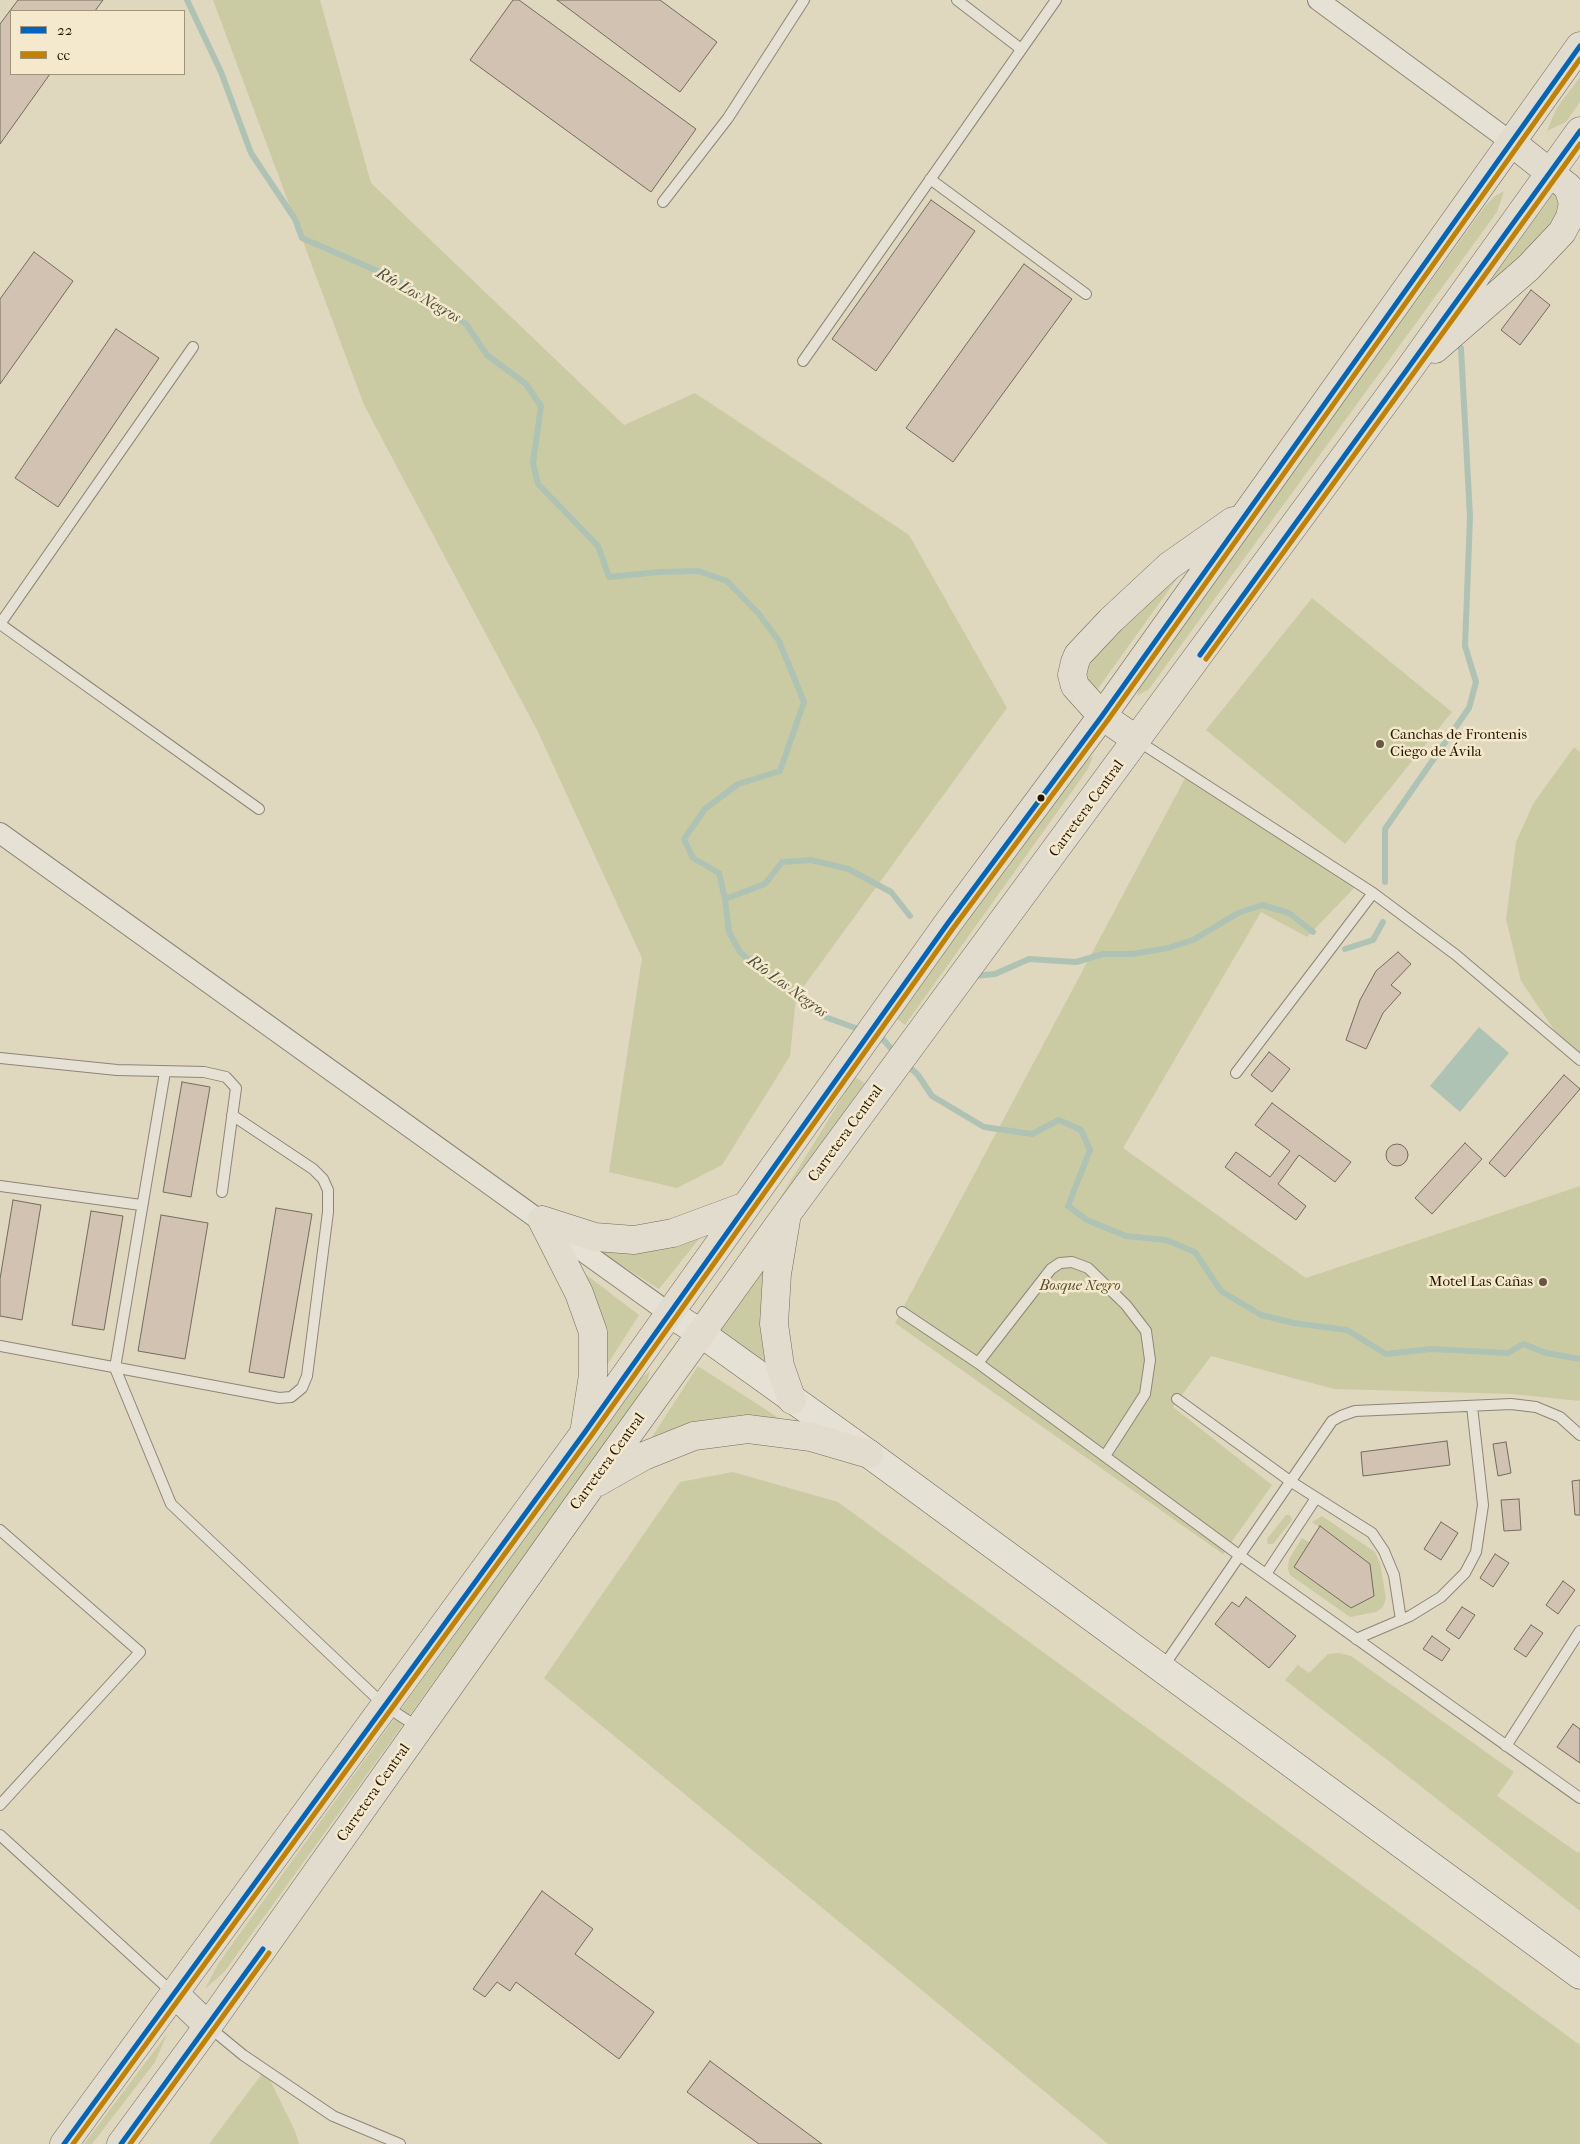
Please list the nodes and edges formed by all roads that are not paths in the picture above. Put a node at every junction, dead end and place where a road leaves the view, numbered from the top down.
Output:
1 (804, 0) edge
2 (957, 0) edge
3 (1056, 0) edge
4 (1318, 0) edge
5 (1580, 46) edge
6 (1021, 49) junction
7 (1580, 131) edge
8 (1512, 142) junction
9 (1550, 172) junction
10 (930, 179) junction
11 (663, 202) dead end
12 (1086, 294) dead end
13 (194, 347) dead end
14 (803, 361) dead end
15 (1407, 372) junction
16 (1250, 509) junction
17 (0, 624) edge
18 (1102, 716) junction
19 (1137, 740) junction
20 (259, 809) dead end
21 (0, 832) edge
22 (1373, 893) junction
23 (0, 1058) edge
24 (1580, 1060) edge
25 (165, 1072) junction
26 (1236, 1073) dead end
27 (232, 1115) junction
28 (0, 1186) edge
29 (222, 1192) dead end
30 (141, 1205) junction
31 (746, 1206) junction
32 (786, 1215) junction
33 (542, 1220) junction
34 (902, 1312) dead end
35 (669, 1313) junction
36 (702, 1334) junction
37 (0, 1346) edge
38 (978, 1363) junction
39 (115, 1368) junction
40 (792, 1400) junction
41 (1177, 1400) dead end
42 (1472, 1406) junction
43 (585, 1432) junction
44 (1580, 1435) edge
45 (869, 1454) junction
46 (1105, 1456) junction
47 (1290, 1481) junction
48 (591, 1486) junction
49 (1316, 1498) junction
50 (0, 1530) edge
51 (1239, 1555) junction
52 (1266, 1574) junction
53 (1400, 1620) junction
54 (1580, 1631) edge
55 (1356, 1639) junction
56 (1162, 1668) junction
57 (384, 1705) junction
58 (420, 1729) junction
59 (1506, 1746) junction
60 (1580, 1798) edge
61 (0, 1804) edge
62 (0, 1837) edge
63 (1580, 1975) edge
64 (175, 1994) junction
65 (208, 2026) junction
66 (64, 2144) edge
67 (121, 2144) edge
68 (400, 2144) edge

1 - 11 lane
2 - 6 lane
3 - 6 lane
4 - 8 street
5 - 8 highway
6 - 10 lane
7 - 9 highway, Carretera Central
8 - 9 highway
8 - 16 highway
9 - 15 highway, Carretera Central
9 - 15 highway
10 - 12 lane
10 - 14 lane
13 - 17 lane
15 - 19 highway, Carretera Central
16 - 18 highway
16 - 18 highway
17 - 20 lane
18 - 19 highway
18 - 31 highway
19 - 22 lane
19 - 32 highway, Carretera Central
21 - 33 street
22 - 24 lane
22 - 26 lane
23 - 25 lane
25 - 27 lane
25 - 30 lane
27 - 29 lane
27 - 39 lane
28 - 30 lane
30 - 39 lane
31 - 33 highway
31 - 35 highway
32 - 36 highway, Carretera Central
32 - 40 highway
33 - 35 street
33 - 43 highway
34 - 38 lane
35 - 36 street
35 - 43 highway
36 - 40 street
36 - 48 highway, Carretera Central
37 - 39 lane
38 - 46 lane
38 - 46 lane
39 - 57 lane
40 - 45 street
41 - 47 lane
42 - 44 lane
42 - 47 lane
42 - 53 lane
43 - 57 highway
45 - 48 highway
45 - 56 street
46 - 51 lane
47 - 49 lane
47 - 51 lane
48 - 58 highway, Carretera Central
49 - 52 lane
49 - 53 lane
50 - 61 lane
51 - 52 lane
51 - 56 lane
52 - 55 lane
53 - 55 lane
54 - 59 lane
55 - 59 lane
56 - 63 street
57 - 58 lane
57 - 64 highway
58 - 65 highway, Carretera Central
59 - 60 lane
62 - 64 lane
64 - 65 highway
64 - 66 highway
65 - 67 highway, Carretera Central
65 - 68 lane

